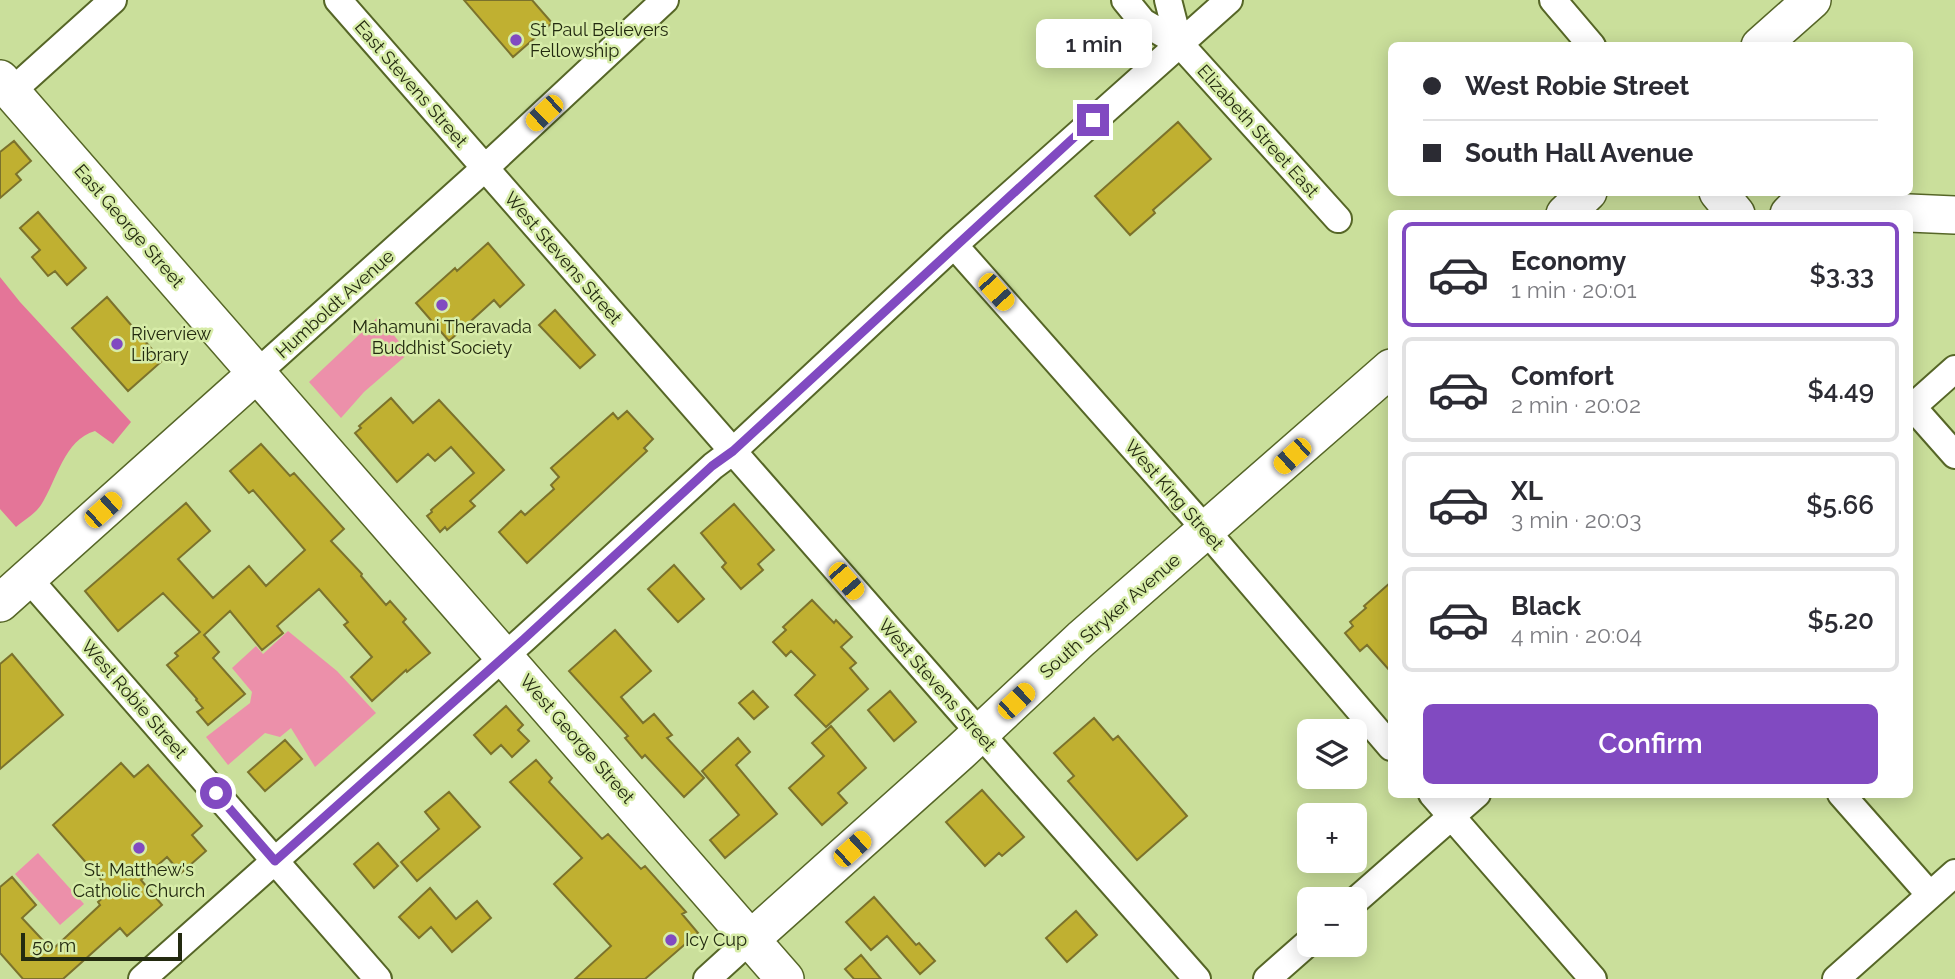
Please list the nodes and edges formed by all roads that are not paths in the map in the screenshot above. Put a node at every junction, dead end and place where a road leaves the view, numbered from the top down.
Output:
1 (113, 0) edge
2 (338, 0) edge
3 (665, 0) edge
4 (1125, 0) edge
5 (1168, 0) edge
6 (1229, 0) edge
7 (1553, 0) edge
8 (1812, 0) edge
9 (1589, 42) edge
10 (1765, 42) edge
11 (1179, 43) junction
12 (6, 85) edge
13 (485, 168) junction
14 (1584, 196) edge
15 (1721, 196) edge
16 (1569, 210) edge
17 (1733, 210) edge
18 (1793, 210) edge
19 (1841, 210) edge
20 (1913, 213) edge
21 (1955, 215) edge
22 (1338, 219) dead end
23 (954, 245) junction
24 (1955, 369) edge
25 (1388, 371) edge
26 (257, 373) junction
27 (1913, 404) edge
28 (1913, 409) edge
29 (733, 451) junction
30 (1955, 455) edge
31 (1207, 531) junction
32 (28, 578) junction
33 (0, 603) edge
34 (505, 656) junction
35 (980, 734) junction
36 (1388, 743) edge
37 (1435, 798) edge
38 (1472, 798) edge
39 (1845, 798) edge
40 (1451, 817) junction
41 (275, 861) junction
42 (1955, 873) edge
43 (1367, 891) edge
44 (1930, 895) junction
45 (751, 939) junction
46 (1297, 953) edge
47 (142, 979) edge
48 (378, 979) edge
49 (707, 979) edge
50 (785, 979) edge
51 (1197, 979) edge
52 (1267, 979) edge
53 (1593, 979) edge
54 (1836, 979) edge

1 - 12 street
2 - 13 street, East Stevens Street
3 - 13 street, Humboldt Avenue
4 - 11 street, Elizabeth Street East
5 - 11 street, Elizabeth Street East
6 - 11 street
7 - 9 street
8 - 10 street
11 - 22 street, Elizabeth Street East
11 - 23 street
12 - 26 street, East George Street
13 - 26 street, Humboldt Avenue
13 - 29 street, West Stevens Street
14 - 16 street
15 - 17 street
18 - 19 street
20 - 21 street
23 - 29 street
23 - 31 street, West King Street
24 - 27 street
25 - 31 street, South Stryker Avenue
26 - 32 street, Humboldt Avenue
26 - 34 street, West George Street
28 - 30 street
29 - 34 street
29 - 35 street, West Stevens Street
31 - 35 street, South Stryker Avenue
31 - 36 street, West King Street
32 - 33 street, Humboldt Avenue
32 - 41 street, West Robie Street
34 - 41 street
34 - 45 street, West George Street
35 - 45 street, South Stryker Avenue
35 - 51 street, West Stevens Street
37 - 40 street
38 - 40 street
39 - 44 street
40 - 43 street
40 - 53 street
41 - 47 street
41 - 48 street, West Robie Street
42 - 44 street
44 - 54 street
45 - 49 street, South Stryker Avenue
45 - 50 street, West George Street
46 - 52 street

